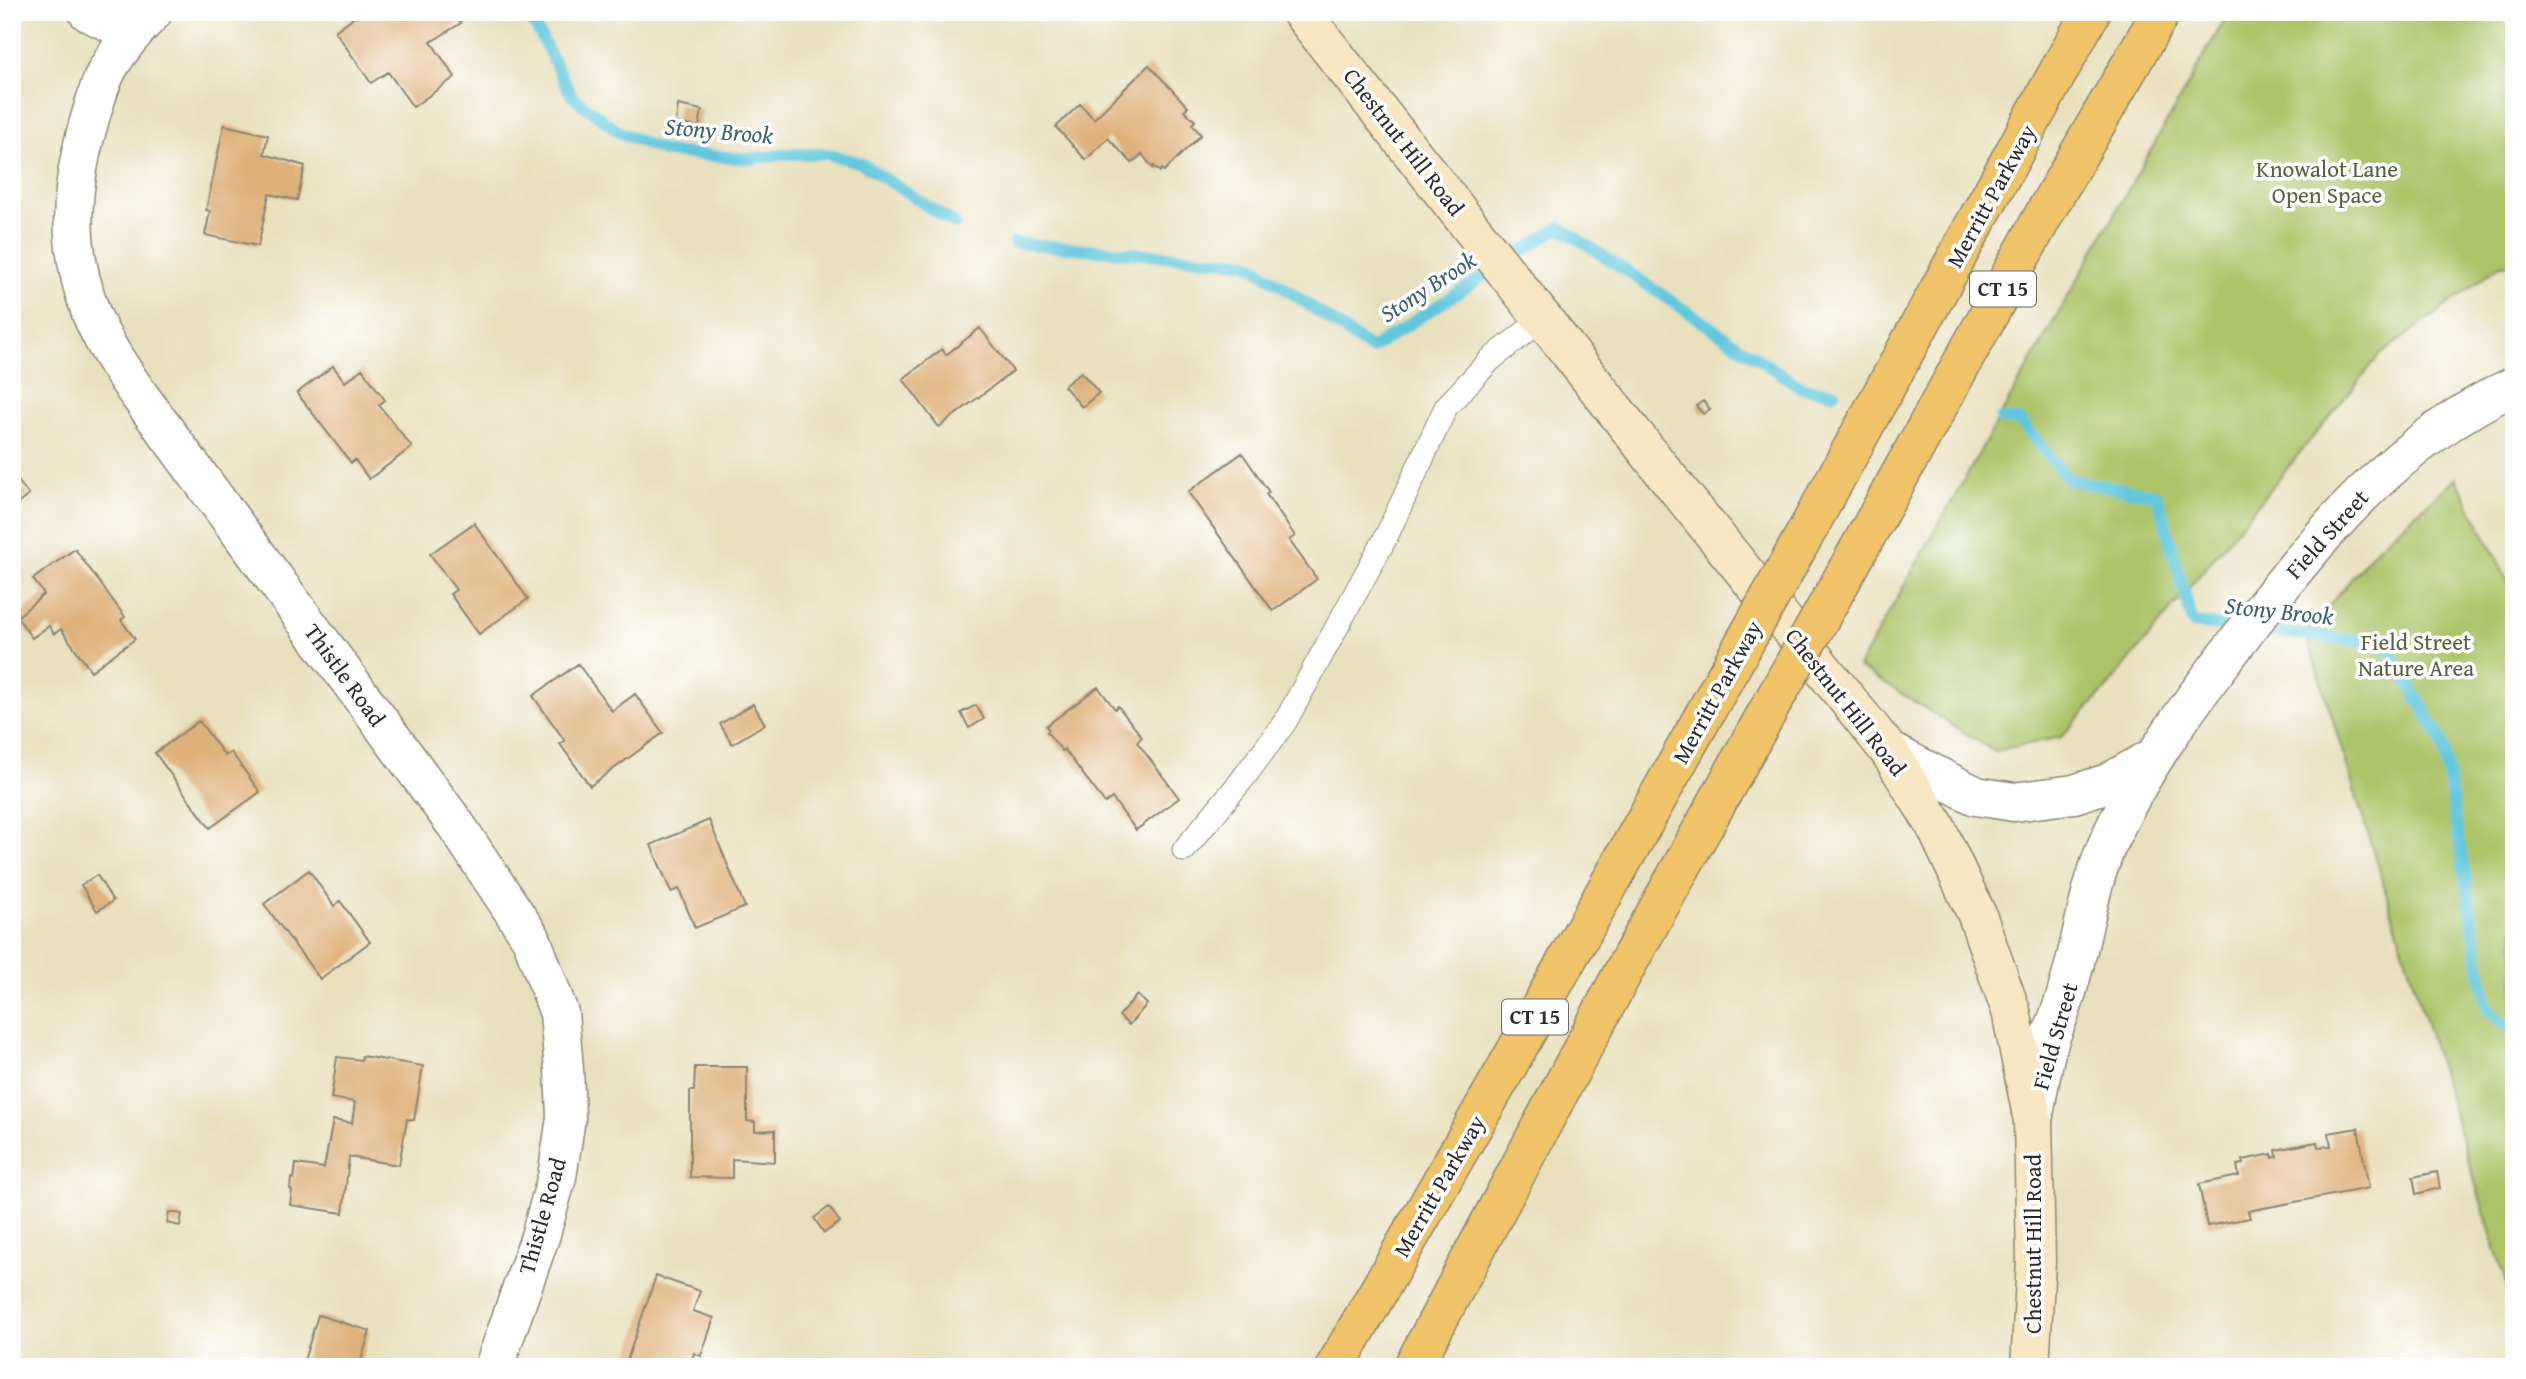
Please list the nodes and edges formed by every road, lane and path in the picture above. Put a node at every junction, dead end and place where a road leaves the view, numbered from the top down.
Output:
1 (88, 12) edge
2 (1301, 12) edge
3 (2091, 12) edge
4 (2161, 12) edge
5 (143, 22) edge
6 (1539, 315) junction
7 (2514, 386) edge
8 (1889, 751) junction
9 (2154, 757) junction
10 (1184, 850) dead end
11 (2033, 1121) junction
12 (494, 1367) edge
13 (1335, 1367) edge
14 (1413, 1367) edge
15 (2031, 1367) edge

1 - 5 street
2 - 6 main road, Chestnut Hill Road
3 - 13 highway, Merritt Parkway / CT 15, bridge
4 - 14 highway, CT 15, bridge
5 - 12 street, Thistle Road
6 - 8 main road, Chestnut Hill Road
6 - 10 lane
7 - 9 street, Field Street
8 - 9 street, Field Street
8 - 11 main road, Chestnut Hill Road
9 - 11 street, Field Street
11 - 15 main road, Chestnut Hill Road

